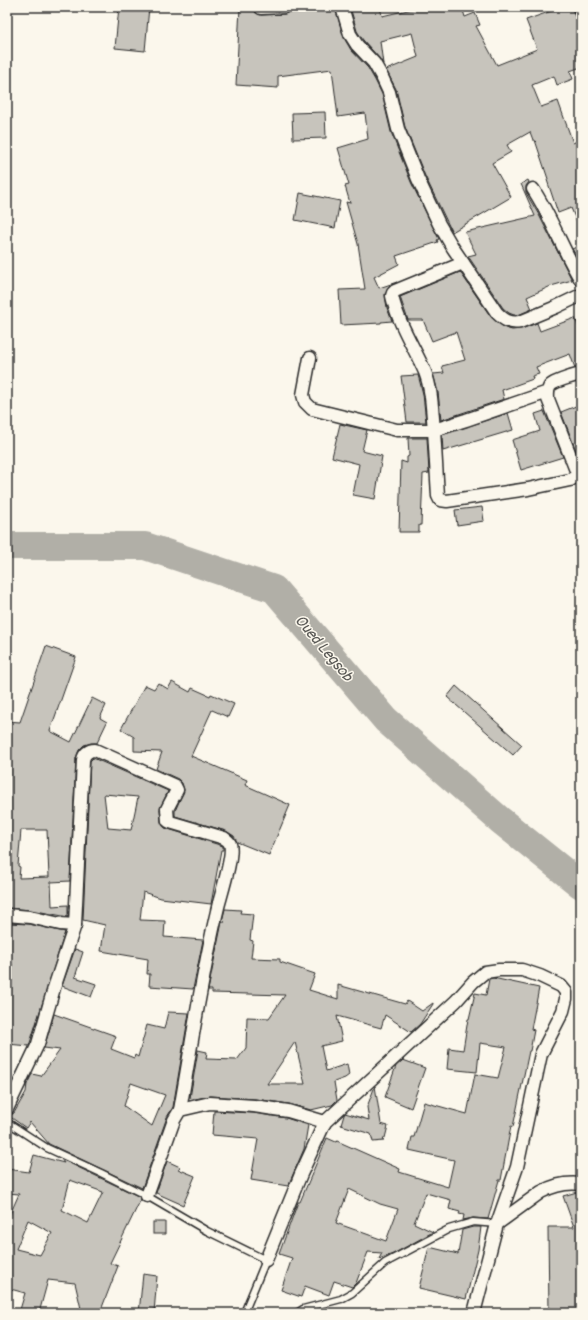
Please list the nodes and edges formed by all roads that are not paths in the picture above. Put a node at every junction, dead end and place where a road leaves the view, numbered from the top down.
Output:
1 (284, 7) edge
2 (342, 7) edge
3 (579, 7) edge
4 (261, 8) dead end
5 (581, 13) edge
6 (533, 189) dead end
7 (463, 263) junction
8 (581, 280) edge
9 (581, 295) edge
10 (310, 358) dead end
11 (581, 374) edge
12 (548, 392) junction
13 (434, 430) junction
14 (7, 915) edge
15 (75, 925) junction
16 (7, 1109) edge
17 (180, 1110) junction
18 (7, 1122) edge
19 (325, 1122) junction
20 (581, 1184) edge
21 (147, 1196) junction
22 (497, 1224) junction
23 (266, 1260) junction
24 (244, 1313) edge
25 (297, 1313) edge
26 (474, 1313) edge

1 - 4 street
2 - 7 street
3 - 5 street
6 - 8 street
7 - 9 street
7 - 13 street
10 - 13 street
11 - 12 street
12 - 13 street
12 - 13 street
14 - 15 street
15 - 16 street
15 - 17 street
17 - 19 street
17 - 21 street
18 - 21 lane
19 - 22 street
19 - 23 street
20 - 22 street
21 - 23 lane
22 - 25 lane
22 - 26 street
23 - 24 lane

